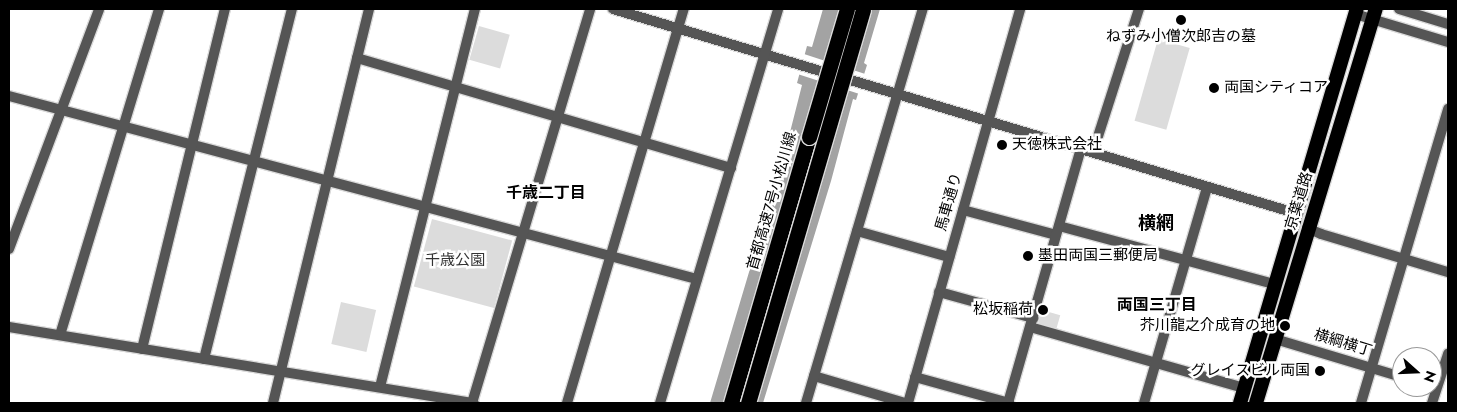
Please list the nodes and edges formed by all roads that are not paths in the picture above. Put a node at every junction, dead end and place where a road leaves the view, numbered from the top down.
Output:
1 (99, 9) edge
2 (159, 9) edge
3 (225, 9) edge
4 (292, 9) edge
5 (369, 9) edge
6 (475, 9) edge
7 (590, 9) edge
8 (613, 9) edge
9 (684, 9) edge
10 (778, 9) edge
11 (847, 9) edge
12 (863, 9) edge
13 (923, 9) edge
14 (1020, 9) edge
15 (1139, 9) edge
16 (1398, 9) edge
17 (1356, 12) edge
18 (1374, 14) edge
19 (1448, 24) edge
20 (678, 27) junction
21 (1448, 42) edge
22 (764, 53) junction
23 (357, 58) junction
24 (455, 86) junction
25 (898, 94) junction
26 (9, 96) edge
27 (1448, 108) edge
28 (61, 110) junction
29 (558, 116) junction
30 (988, 121) junction
31 (123, 126) junction
32 (644, 141) junction
33 (192, 144) junction
34 (1081, 149) junction
35 (1093, 152) junction
36 (253, 161) junction
37 (731, 168) junction
38 (327, 179) junction
39 (1207, 187) junction
40 (426, 206) junction
41 (962, 210) junction
42 (1295, 213) junction
43 (1308, 228) junction
44 (857, 231) junction
45 (1058, 231) junction
46 (523, 232) junction
47 (9, 249) edge
48 (611, 255) junction
49 (949, 257) junction
50 (1404, 259) junction
51 (1186, 260) junction
52 (1448, 272) edge
53 (698, 279) junction
54 (1274, 284) junction
55 (939, 292) junction
56 (1032, 323) junction
57 (9, 327) edge
58 (60, 335) junction
59 (1275, 339) junction
60 (142, 349) junction
61 (1448, 354) edge
62 (204, 359) junction
63 (1156, 363) junction
64 (1372, 368) junction
65 (1442, 368) edge
66 (281, 371) junction
67 (1392, 374) edge
68 (814, 376) junction
69 (915, 377) junction
70 (380, 387) junction
71 (1244, 388) junction
72 (273, 403) edge
73 (473, 403) edge
74 (567, 403) edge
75 (660, 403) edge
76 (731, 403) edge
77 (748, 403) edge
78 (806, 403) edge
79 (906, 403) edge
80 (1008, 403) edge
81 (1144, 403) edge
82 (1240, 403) edge
83 (1256, 403) edge
84 (1361, 403) edge

1 - 28 street
2 - 31 street
3 - 33 street
4 - 36 street
5 - 23 street
6 - 24 street
7 - 29 street
8 - 20 street
9 - 20 street
10 - 22 street
11 - 76 highway, 首都高速7号小松川線, bridge
12 - 77 highway, bridge
13 - 25 street
14 - 30 street, 馬車通り
15 - 35 street
16 - 19 street
17 - 18 street
17 - 42 highway, 京葉道路
18 - 21 street
18 - 43 highway, 京葉道路
20 - 22 street
20 - 32 street
22 - 25 street, bridge
22 - 37 street
23 - 24 street
23 - 38 street
24 - 29 street
24 - 40 street
25 - 30 street
25 - 44 street
26 - 28 street
27 - 50 street
28 - 31 street
28 - 47 street
29 - 32 street
29 - 46 street
30 - 34 street
30 - 41 street, 馬車通り
31 - 33 street
31 - 58 street
32 - 37 street
32 - 48 street
33 - 36 street
33 - 60 street
34 - 35 street
34 - 45 street
35 - 39 street
36 - 38 street
36 - 62 street
37 - 53 street
38 - 40 street
38 - 66 street
39 - 42 street
39 - 51 street
40 - 46 street
40 - 70 street
41 - 45 street
41 - 49 street, 馬車通り
42 - 54 highway, 京葉道路
43 - 50 street
43 - 59 highway, 京葉道路
44 - 49 street
44 - 68 street
45 - 51 street
45 - 56 street
46 - 48 street
46 - 73 street
48 - 53 street
48 - 74 street
49 - 55 street, 馬車通り
50 - 52 street
50 - 64 street
51 - 54 street
51 - 63 street
53 - 75 street
54 - 71 highway, 京葉道路
55 - 56 street
55 - 69 street, 馬車通り
56 - 63 street
56 - 80 street
57 - 58 street
58 - 60 street
59 - 64 street, 横綱横丁
59 - 83 highway, 京葉道路
60 - 62 street
61 - 65 street
62 - 66 street
63 - 71 street
63 - 81 street
64 - 67 street, 横綱横丁
64 - 84 street
66 - 70 street
66 - 72 street
68 - 78 street
68 - 79 street
69 - 79 street, 馬車通り
69 - 80 street
70 - 73 street
71 - 82 highway, 京葉道路

